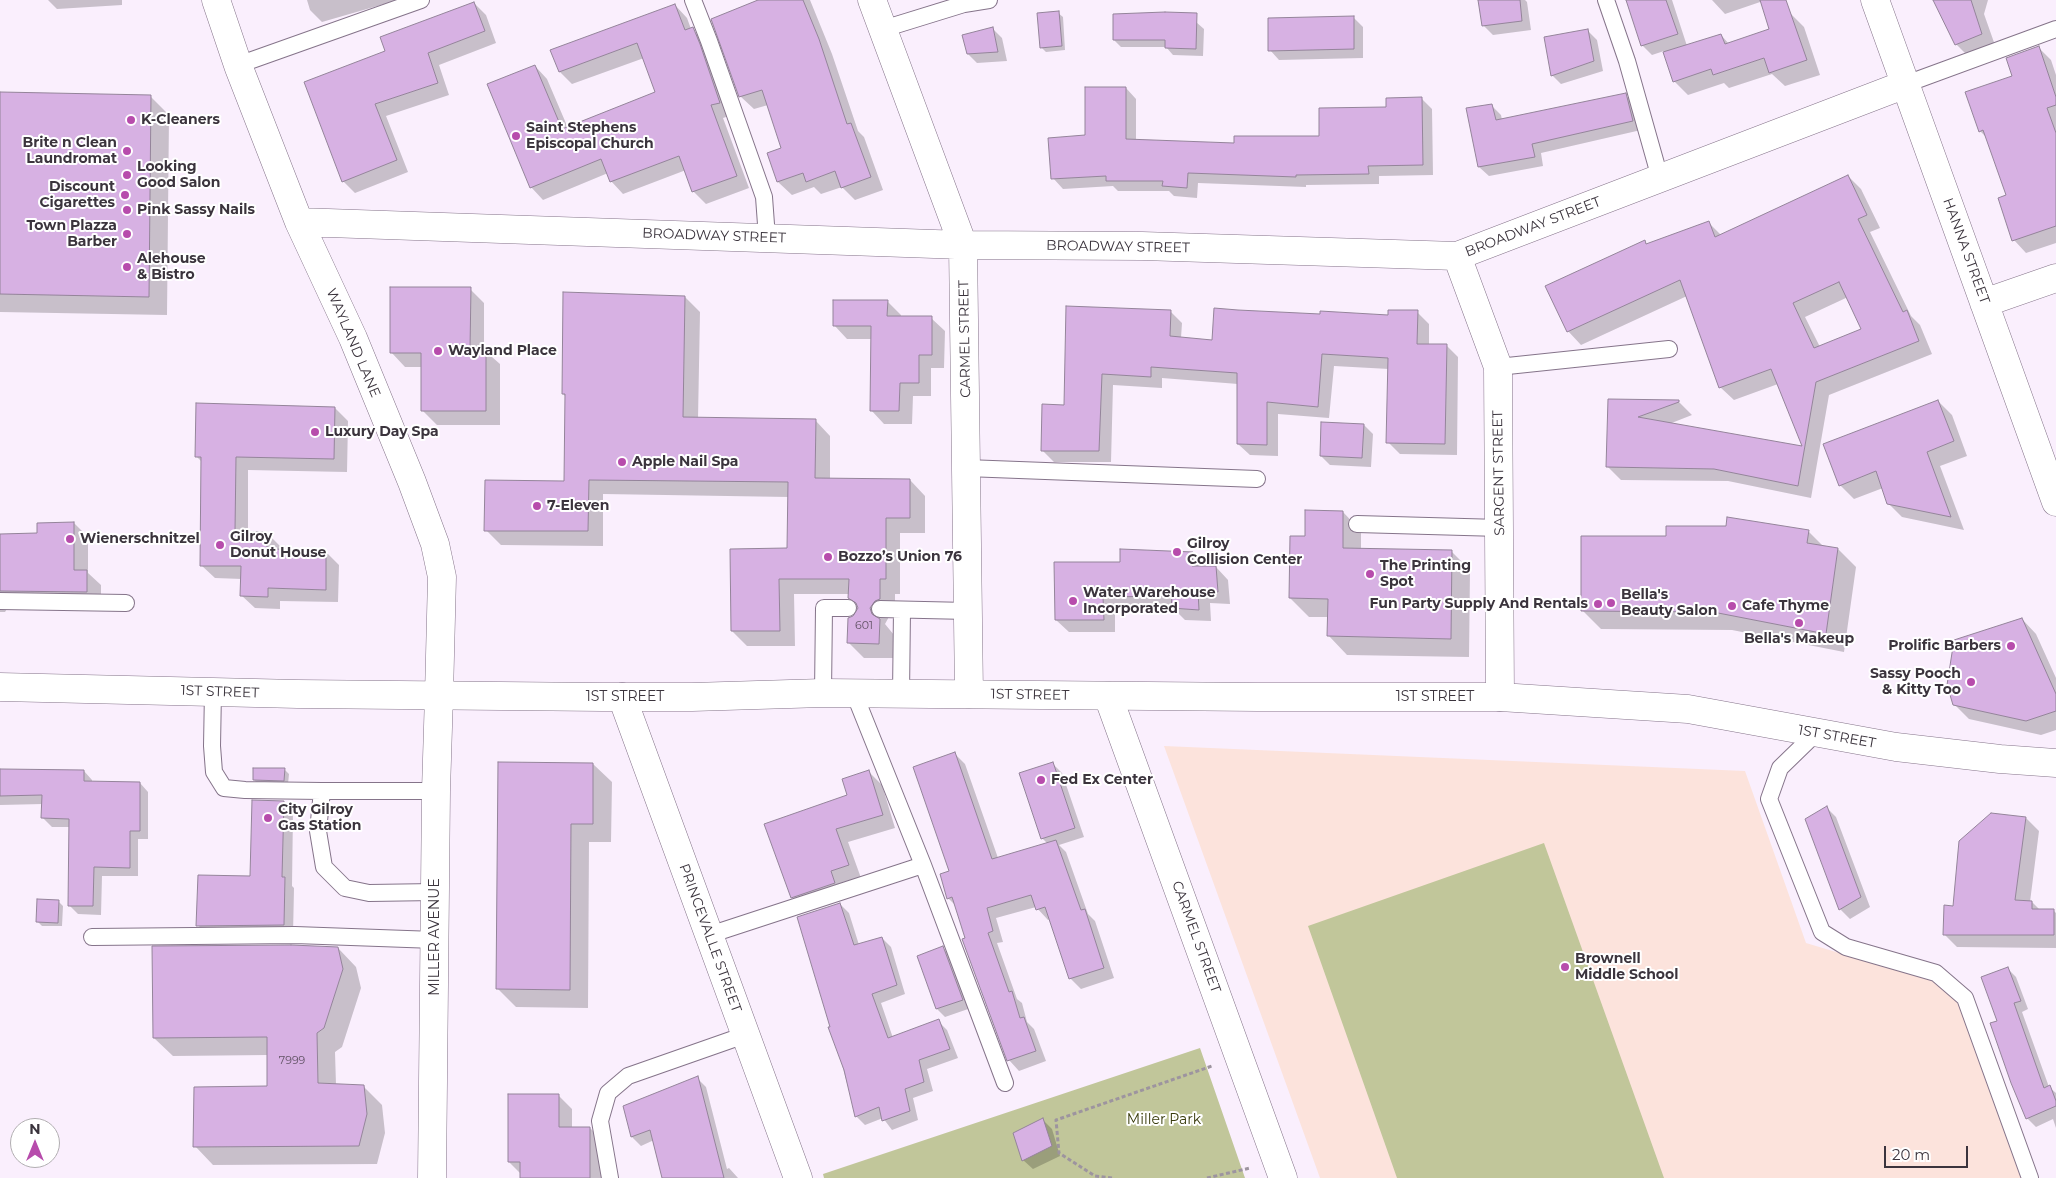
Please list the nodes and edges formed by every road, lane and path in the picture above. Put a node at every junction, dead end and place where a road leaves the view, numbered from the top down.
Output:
1 (216, 0) edge
2 (421, 0) edge
3 (693, 0) edge
4 (872, 0) edge
5 (989, 0) edge
6 (1606, 0) edge
7 (1875, 0) edge
8 (883, 28) junction
9 (2056, 29) edge
10 (238, 65) junction
11 (1906, 84) junction
12 (1660, 178) junction
13 (300, 222) junction
14 (767, 238) junction
15 (963, 245) junction
16 (1457, 256) junction
17 (2056, 278) edge
18 (1984, 303) junction
19 (1669, 349) dead end
20 (1498, 367) junction
21 (966, 468) junction
22 (1257, 479) dead end
23 (2056, 502) edge
24 (1357, 524) dead end
25 (1500, 528) junction
26 (0, 601) edge
27 (126, 603) dead end
28 (848, 608) dead end
29 (880, 609) dead end
30 (902, 610) junction
31 (968, 611) junction
32 (0, 687) edge
33 (213, 691) junction
34 (822, 693) junction
35 (854, 693) junction
36 (901, 694) junction
37 (969, 694) junction
38 (438, 695) junction
39 (1108, 696) junction
40 (622, 697) junction
41 (1500, 697) junction
42 (1816, 734) junction
43 (2056, 763) edge
44 (322, 791) junction
45 (436, 791) junction
46 (923, 865) junction
47 (435, 892) junction
48 (709, 934) junction
49 (92, 937) dead end
50 (435, 940) junction
51 (745, 1035) junction
52 (1240, 1057) junction
53 (1005, 1083) dead end
54 (1280, 1169) edge
55 (1094, 1177) edge
56 (432, 1178) edge
57 (610, 1178) edge
58 (798, 1178) edge
59 (1112, 1178) edge
60 (1207, 1178) edge
61 (2030, 1178) edge

1 - 10 street, WAYLAND LANE
2 - 10 lane
3 - 14 lane
4 - 8 street, CARMEL STREET
5 - 8 lane
6 - 12 lane
7 - 11 street, HANNA STREET
8 - 15 street, CARMEL STREET
9 - 11 lane
10 - 13 street, WAYLAND LANE
11 - 12 street, BROADWAY STREET
11 - 18 street, HANNA STREET
12 - 16 street, BROADWAY STREET
13 - 14 street, BROADWAY STREET
13 - 38 street, WAYLAND LANE
14 - 15 street, BROADWAY STREET
15 - 16 street, BROADWAY STREET
15 - 21 street, CARMEL STREET
16 - 20 street, SARGENT STREET
17 - 18 street
18 - 23 street, HANNA STREET
19 - 20 lane
20 - 25 street, SARGENT STREET
21 - 22 lane
21 - 31 street, CARMEL STREET
24 - 25 lane
25 - 41 street, SARGENT STREET
26 - 27 lane
28 - 34 lane
29 - 30 lane
30 - 31 lane
30 - 36 lane
31 - 37 street, CARMEL STREET
32 - 33 street, 1ST STREET
33 - 38 street, 1ST STREET
33 - 44 lane
34 - 35 street, 1ST STREET
34 - 40 street, 1ST STREET
35 - 36 street, 1ST STREET
35 - 46 lane
36 - 37 street, 1ST STREET
37 - 39 street, 1ST STREET
38 - 40 street, 1ST STREET
38 - 45 street, MILLER AVENUE
39 - 41 street, 1ST STREET
39 - 52 street, CARMEL STREET
40 - 48 street, PRINCEVALLE STREET
41 - 42 street, 1ST STREET
42 - 43 street, 1ST STREET
42 - 61 lane
44 - 45 lane
44 - 47 lane
45 - 47 street, MILLER AVENUE
46 - 48 lane
46 - 53 lane
47 - 50 street, MILLER AVENUE
48 - 51 street, PRINCEVALLE STREET
49 - 50 lane
50 - 56 street, MILLER AVENUE
51 - 57 lane
51 - 58 street, PRINCEVALLE STREET
52 - 54 street, CARMEL STREET
52 - 55 path
54 - 60 path
55 - 59 path

